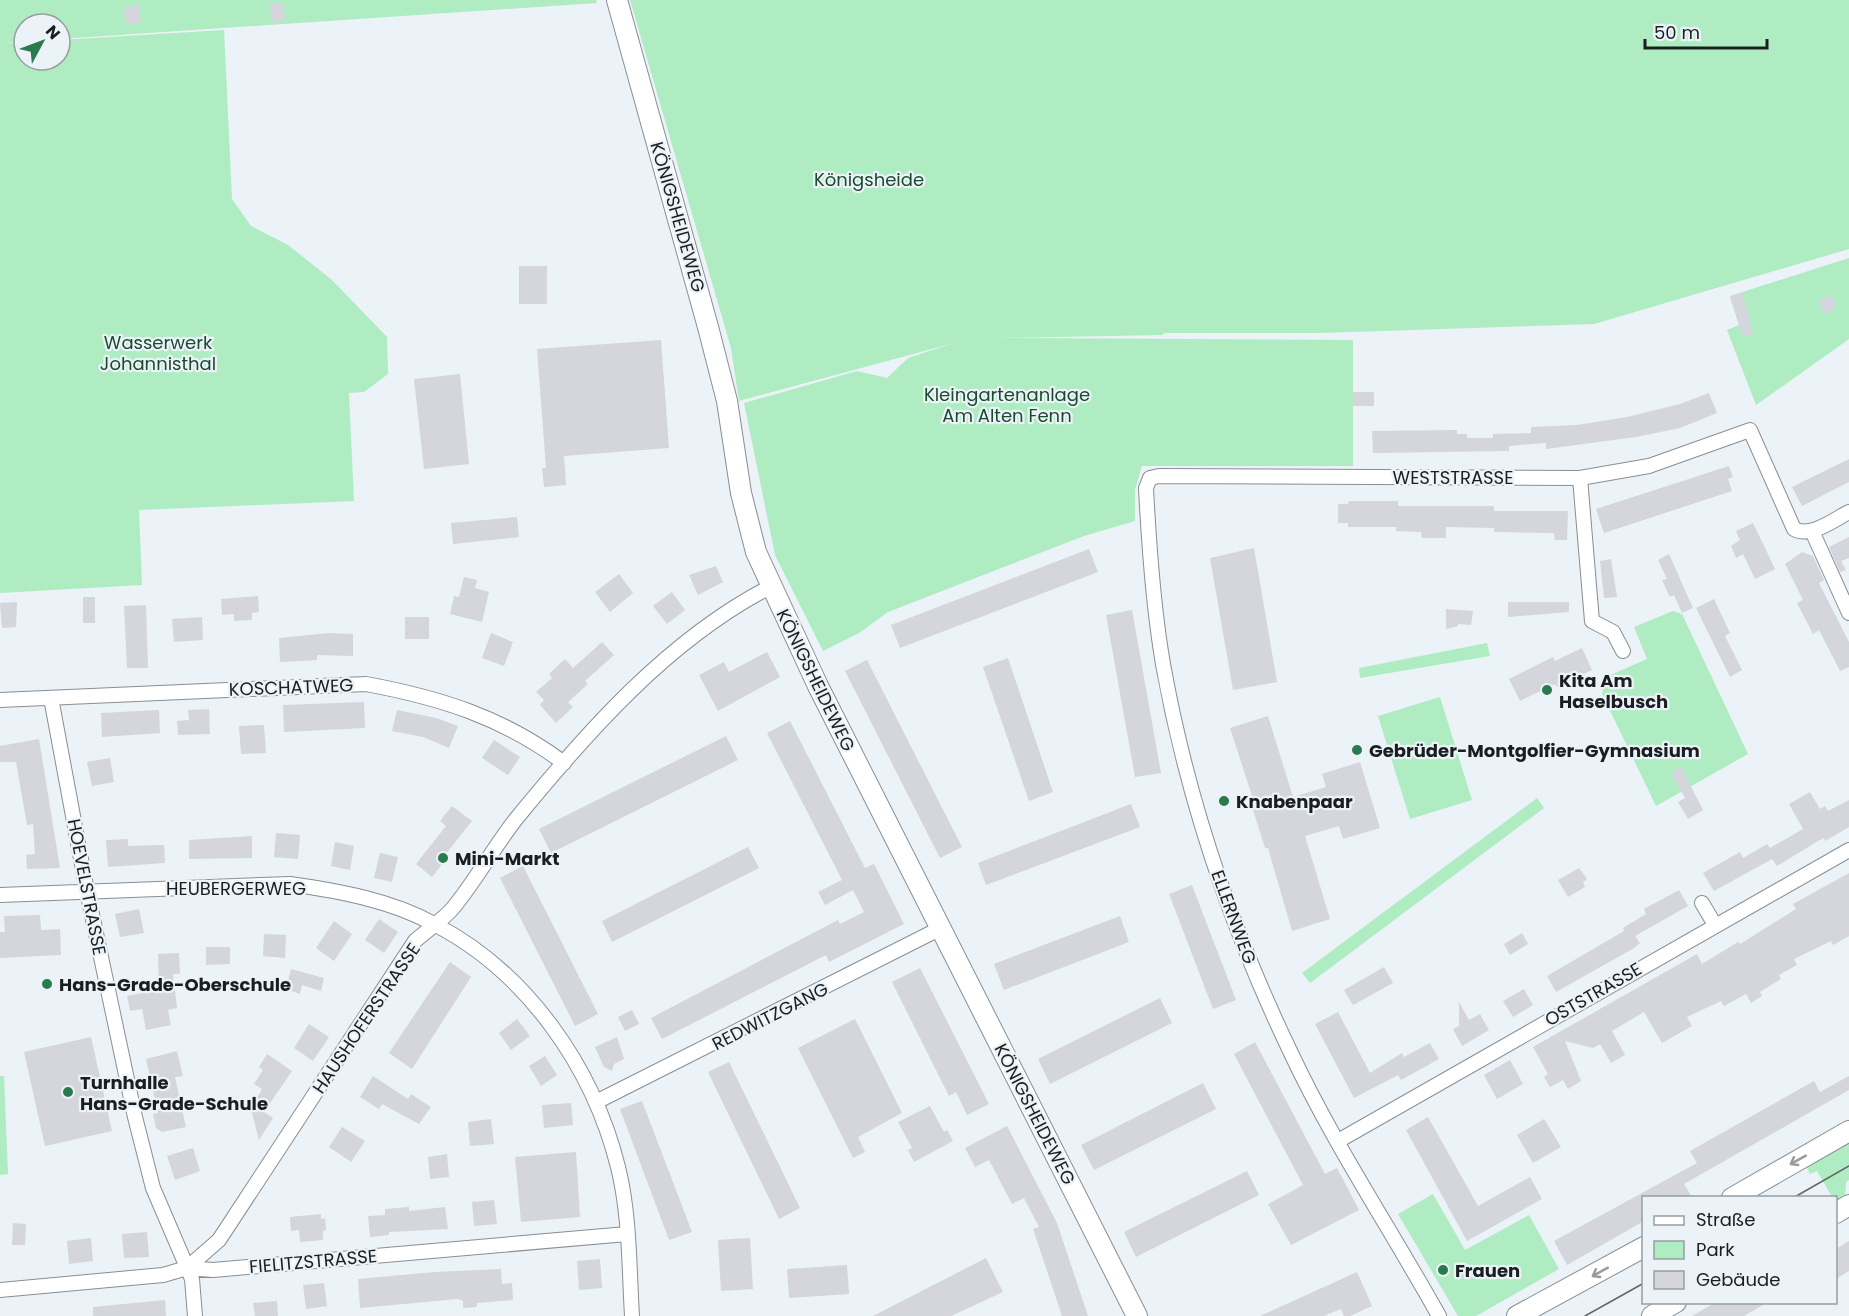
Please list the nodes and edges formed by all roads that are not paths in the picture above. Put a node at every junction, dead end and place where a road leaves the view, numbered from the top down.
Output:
1 (617, 0) edge
2 (1150, 478) joint
3 (1580, 478) junction
4 (1849, 512) edge
5 (1812, 531) junction
6 (770, 587) junction
7 (1849, 613) edge
8 (1623, 651) dead end
9 (51, 698) junction
10 (0, 700) edge
11 (564, 763) junction
12 (1849, 850) edge
13 (87, 891) junction
14 (0, 895) edge
15 (1702, 903) dead end
16 (435, 924) junction
17 (1714, 925) junction
18 (941, 928) junction
19 (598, 1101) junction
20 (1849, 1131) edge
21 (1338, 1141) junction
22 (1734, 1196) edge
23 (627, 1234) junction
24 (1642, 1248) edge
25 (187, 1268) junction
26 (0, 1290) edge
27 (1673, 1304) edge
28 (195, 1316) edge
29 (632, 1316) edge
30 (1137, 1316) edge
31 (1439, 1316) edge
32 (1517, 1316) edge
33 (1652, 1316) edge

1 - 6 street, KÖNIGSHEIDEWEG
2 - 3 street, WESTSTRASSE
2 - 21 street, ELLERNWEG
3 - 5 street, WESTSTRASSE
3 - 8 street
4 - 5 street
5 - 7 street
6 - 11 street, HAUSHOFERSTRASSE
6 - 18 street, KÖNIGSHEIDEWEG
9 - 10 street, KOSCHATWEG
9 - 11 street, KOSCHATWEG
9 - 13 street, HOEVELSTRASSE
11 - 16 street, HAUSHOFERSTRASSE
12 - 17 street, OSTSTRASSE
13 - 14 street, HEUBERGERWEG
13 - 16 street, HEUBERGERWEG
13 - 25 street, HOEVELSTRASSE
15 - 17 street
16 - 19 street, HEUBERGERWEG
16 - 25 street, HAUSHOFERSTRASSE
17 - 21 street, OSTSTRASSE
18 - 19 street, REDWITZGANG
18 - 30 street, KÖNIGSHEIDEWEG
19 - 23 street, HEUBERGERWEG
20 -> 22 street
21 - 31 street, ELLERNWEG
23 - 25 street, FIELITZSTRASSE
23 - 29 street, HEUBERGERWEG
24 -> 32 street
25 - 26 street, FIELITZSTRASSE
25 - 28 street, HOEVELSTRASSE
27 - 33 street

